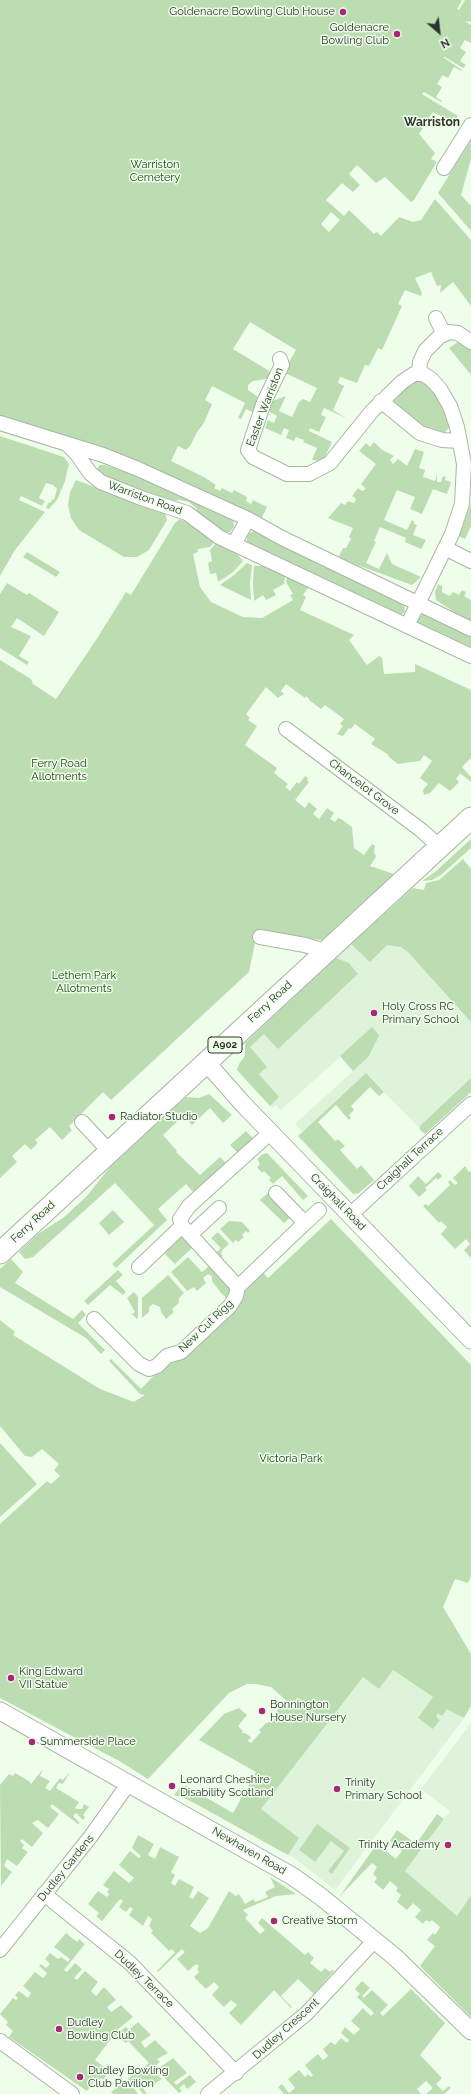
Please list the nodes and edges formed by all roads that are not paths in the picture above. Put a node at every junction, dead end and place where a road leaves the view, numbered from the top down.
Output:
1 (471, 125) edge
2 (444, 168) dead end
3 (436, 318) dead end
4 (444, 334) junction
5 (471, 342) edge
6 (280, 358) dead end
7 (419, 373) junction
8 (381, 402) junction
9 (0, 423) edge
10 (460, 441) junction
11 (64, 442) junction
12 (248, 519) junction
13 (234, 544) junction
14 (445, 548) junction
15 (471, 561) edge
16 (418, 603) junction
17 (407, 626) junction
18 (471, 629) edge
19 (471, 656) edge
20 (286, 729) dead end
21 (471, 818) edge
22 (440, 847) junction
23 (260, 937) dead end
24 (325, 951) junction
25 (206, 1062) junction
26 (471, 1104) edge
27 (82, 1122) dead end
28 (271, 1132) junction
29 (109, 1151) junction
30 (276, 1192) dead end
31 (219, 1208) dead end
32 (319, 1210) dead end
33 (350, 1215) junction
34 (305, 1223) junction
35 (186, 1231) junction
36 (0, 1253) edge
37 (139, 1267) dead end
38 (238, 1287) junction
39 (94, 1318) dead end
40 (471, 1340) edge
41 (0, 1711) edge
42 (129, 1783) junction
43 (44, 1894) junction
44 (375, 1940) junction
45 (0, 1950) edge
46 (471, 2030) edge
47 (0, 2041) edge
48 (236, 2072) junction
49 (72, 2094) edge
50 (208, 2094) edge

1 - 2 street
3 - 4 street
4 - 5 street
4 - 7 street
6 - 8 street, Easter Warriston
7 - 8 street, Easter Warriston
7 - 10 street
8 - 10 street
9 - 11 street, Warriston Road
10 - 14 street
11 - 12 street, Warriston Road
11 - 13 street, Warriston Road
12 - 13 street
12 - 16 street, Warriston Road
13 - 17 street, Warriston Road
14 - 15 street
14 - 16 street
16 - 17 street
16 - 18 street, Warriston Road
17 - 19 street, Warriston Road
20 - 22 street, Chancelot Grove
21 - 22 main road, Ferry Road / A902
22 - 24 main road, Ferry Road / A902
23 - 24 street
24 - 25 main road, Ferry Road / A902
25 - 28 street, Craighall Road
25 - 29 main road, Ferry Road / A902
26 - 33 street, Craighall Terrace
27 - 29 street
28 - 33 street, Craighall Road
28 - 35 street
29 - 36 main road, Ferry Road / A902
30 - 34 street
31 - 35 street
32 - 34 street, New Cut Rigg
33 - 40 street, Craighall Road
34 - 38 street, New Cut Rigg
35 - 37 street
35 - 38 street, New Cut Rigg
38 - 39 street, New Cut Rigg
41 - 42 street, Newhaven Road
42 - 43 street, Dudley Gardens
42 - 44 street, Newhaven Road
43 - 45 street, Dudley Gardens
43 - 48 street, Dudley Terrace
44 - 46 street, Newhaven Road
44 - 48 street, Dudley Crescent
47 - 49 street
48 - 50 street, Dudley Crescent

